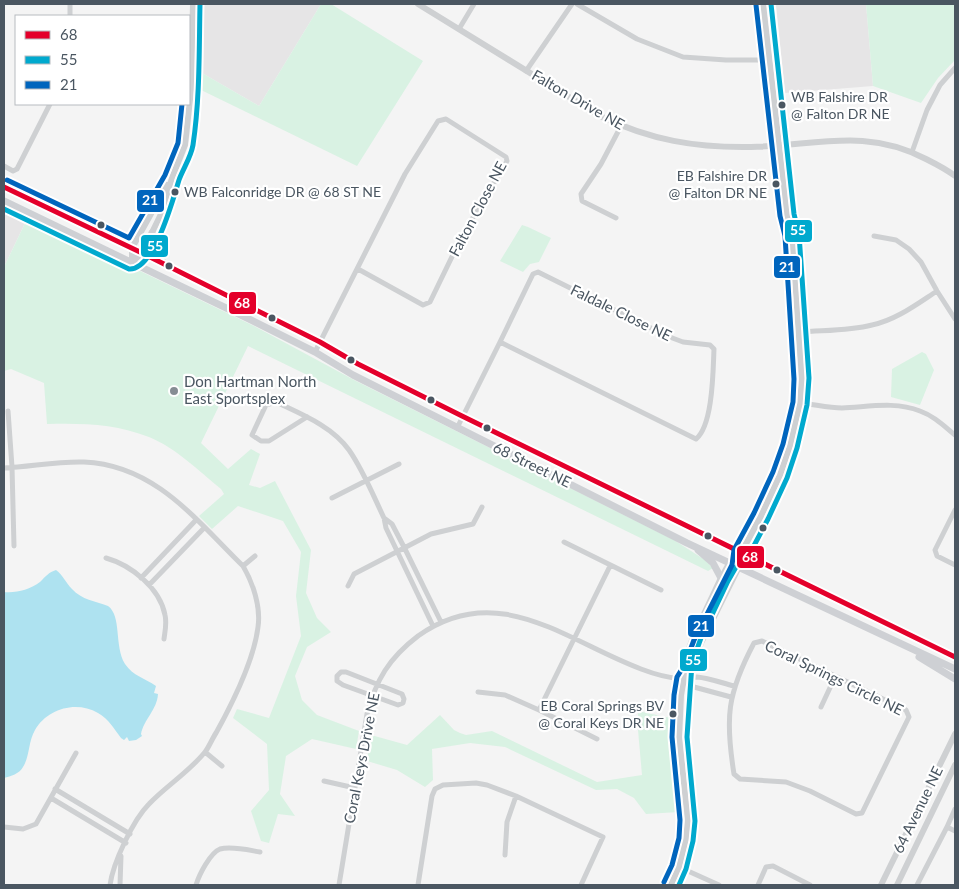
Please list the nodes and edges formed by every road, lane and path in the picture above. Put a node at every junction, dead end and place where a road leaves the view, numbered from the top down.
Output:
1 (193, 4) edge
2 (418, 4) edge
3 (474, 4) edge
4 (572, 4) edge
5 (577, 4) edge
6 (763, 4) edge
7 (459, 29) junction
8 (769, 60) junction
9 (955, 68) edge
10 (526, 70) junction
11 (190, 102) edge
12 (50, 105) edge
13 (190, 105) edge
14 (621, 126) junction
15 (779, 145) junction
16 (912, 152) junction
17 (4, 166) edge
18 (955, 176) edge
19 (172, 178) junction
20 (4, 187) edge
21 (4, 201) edge
22 (616, 218) dead end
23 (152, 233) junction
24 (874, 236) dead end
25 (132, 248) junction
26 (142, 253) junction
27 (132, 262) junction
28 (165, 264) junction
29 (358, 269) junction
30 (937, 291) junction
31 (955, 319) edge
32 (800, 332) junction
33 (320, 342) junction
34 (500, 342) junction
35 (315, 352) junction
36 (800, 402) junction
37 (8, 411) dead end
38 (462, 416) junction
39 (307, 417) junction
40 (457, 428) junction
41 (955, 435) edge
42 (399, 464) dead end
43 (12, 467) junction
44 (4, 468) edge
45 (366, 482) junction
46 (332, 498) dead end
47 (482, 507) dead end
48 (955, 510) edge
49 (384, 518) junction
50 (196, 520) junction
51 (204, 528) junction
52 (564, 542) dead end
53 (687, 543) junction
54 (14, 546) dead end
55 (401, 551) junction
56 (741, 553) junction
57 (255, 556) dead end
58 (106, 558) dead end
59 (730, 562) junction
60 (955, 565) edge
61 (242, 566) junction
62 (610, 566) junction
63 (739, 567) junction
64 (141, 578) junction
65 (721, 578) junction
66 (149, 585) junction
67 (348, 586) dead end
68 (661, 590) dead end
69 (441, 622) junction
70 (433, 626) junction
71 (164, 638) dead end
72 (574, 638) junction
73 (908, 647) junction
74 (955, 656) edge
75 (955, 670) edge
76 (835, 678) junction
77 (684, 679) junction
78 (955, 679) edge
79 (376, 684) junction
80 (734, 686) junction
81 (478, 692) dead end
82 (372, 696) junction
83 (731, 697) junction
84 (821, 707) dead end
85 (540, 710) junction
86 (955, 734) edge
87 (597, 739) dead end
88 (205, 752) junction
89 (76, 753) dead end
90 (955, 765) edge
91 (222, 766) dead end
92 (324, 781) dead end
93 (355, 788) junction
94 (56, 789) junction
95 (516, 796) junction
96 (51, 798) junction
97 (955, 809) edge
98 (4, 827) edge
99 (947, 827) junction
100 (955, 831) edge
101 (130, 834) junction
102 (126, 843) junction
103 (260, 852) dead end
104 (121, 853) junction
105 (505, 855) dead end
106 (680, 867) junction
107 (339, 883) edge
108 (110, 885) edge
109 (120, 885) edge
110 (196, 885) edge
111 (418, 885) edge
112 (581, 885) edge
113 (671, 885) edge
114 (719, 885) edge
115 (758, 885) edge
116 (810, 885) edge
117 (881, 885) edge
118 (897, 885) edge
119 (917, 885) edge

1 - 11 street
2 - 7 street, Falton Drive NE
3 - 7 street
4 - 10 street
5 - 8 street
6 - 8 street
7 - 10 street, Falton Drive NE
8 - 15 street
9 - 16 street
10 - 14 street, Falton Drive NE
12 - 17 street
13 - 19 street
14 - 15 street, Falton Drive NE
14 - 22 street
15 - 16 street, Falton Drive NE
15 - 32 street
16 - 18 street, Falton Drive NE
19 - 23 street
19 - 25 street
20 - 25 main road, 68 Street NE
21 - 27 main road, 68 Street NE
23 - 26 street
23 - 28 main road
24 - 30 street
25 - 26 main road, 68 Street NE
25 - 27 street
26 - 27 street
26 - 28 main road, 68 Street NE
27 - 35 main road, 68 Street NE
28 - 33 main road, 68 Street NE
29 - 29 street, Falton Close NE
29 - 33 street, Falton Close NE
30 - 31 street
30 - 32 street
32 - 36 street
33 - 35 street, Falton Close NE
33 - 38 main road, 68 Street NE
34 - 34 street, Faldale Close NE
34 - 38 street, Faldale Close NE
35 - 40 main road, 68 Street NE
36 - 41 street
36 - 56 street
37 - 43 street
38 - 40 street, Faldale Close NE
38 - 56 main road, 68 Street NE
39 - 39 street
39 - 45 street
40 - 53 main road, 68 Street NE
42 - 45 street
43 - 44 street
43 - 50 street
43 - 54 street
45 - 46 street
45 - 49 street
47 - 55 street
48 - 60 street
49 - 55 street
49 - 55 street
50 - 51 street
50 - 64 street
51 - 61 street
51 - 66 street
52 - 62 street
53 - 59 main road, 68 Street NE
53 - 65 main road
55 - 67 street
55 - 69 street
55 - 70 street
56 - 59 street
56 - 63 street
56 - 74 main road, 68 Street NE
57 - 61 street
58 - 64 street
59 - 63 main road, 68 Street NE
59 - 65 street
61 - 88 street
62 - 68 street
62 - 72 street
63 - 73 main road, 68 Street NE
63 - 77 street
64 - 66 street
65 - 77 street
66 - 71 street
69 - 70 street, Coral Keys Drive NE
69 - 72 street, Coral Keys Drive NE
70 - 79 street, Coral Keys Drive NE
72 - 77 street, Coral Keys Drive NE
72 - 85 street
73 - 75 main road, 68 Street NE
73 - 78 main road
76 - 80 street, Coral Springs Circle NE
76 - 83 street, Coral Springs Circle NE
76 - 84 street
77 - 80 street
77 - 83 street
77 - 106 street
79 - 82 street, Coral Keys Drive NE
79 - 82 street
79 - 82 street
80 - 83 street, Coral Springs Circle NE
81 - 85 street
82 - 93 street, Coral Keys Drive NE
85 - 87 street
86 - 117 street, 64 Avenue NE
88 - 91 street
88 - 101 street
89 - 94 street
90 - 118 street, 64 Avenue NE
92 - 93 street
93 - 107 street, Coral Keys Drive NE
94 - 96 street
94 - 101 street
95 - 105 street
95 - 111 street
95 - 112 street
96 - 98 street
96 - 102 street
97 - 99 street
99 - 100 street
99 - 119 street
101 - 102 street
102 - 104 street
103 - 110 street
104 - 108 street
104 - 109 street
106 - 113 street
106 - 114 street
115 - 116 street

